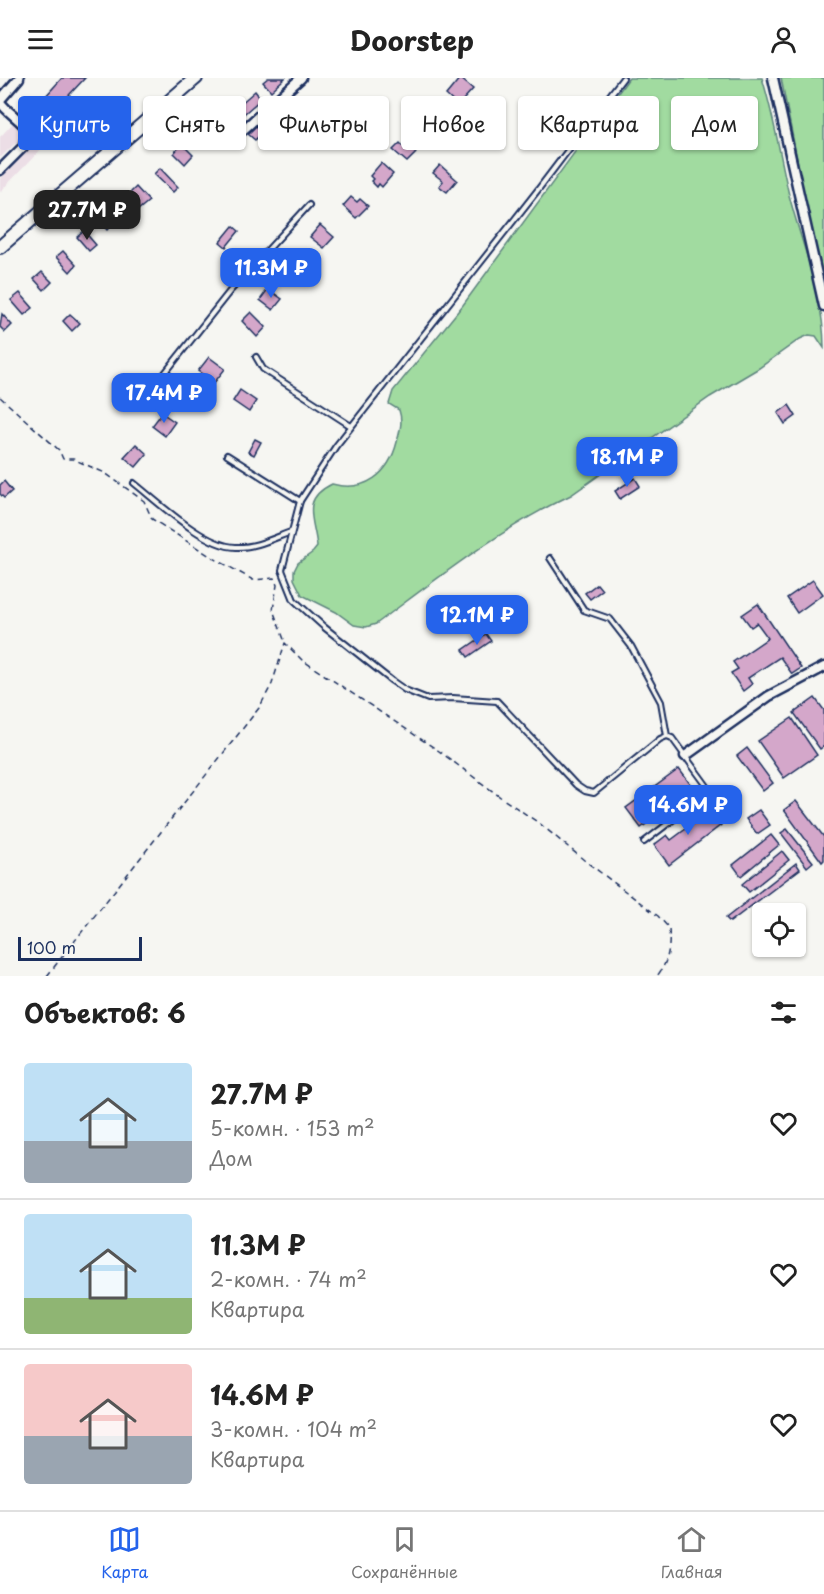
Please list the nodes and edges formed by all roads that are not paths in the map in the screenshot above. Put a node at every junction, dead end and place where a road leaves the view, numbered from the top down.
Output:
1 (19, 78) edge
2 (196, 78) edge
3 (302, 78) edge
4 (623, 78) edge
5 (773, 78) edge
6 (0, 101) edge
7 (246, 127) edge
8 (0, 170) edge
9 (309, 205) dead end
10 (0, 247) edge
11 (824, 306) edge
12 (256, 357) dead end
13 (150, 392) dead end
14 (351, 426) junction
15 (334, 434) dead end
16 (342, 438) junction
17 (227, 455) dead end
18 (134, 483) dead end
19 (300, 501) junction
20 (291, 532) junction
21 (550, 558) dead end
22 (824, 667) edge
23 (667, 736) junction
24 (685, 756) junction
25 (644, 842) dead end

1 - 6 street
2 - 10 main road
3 - 7 street
4 - 14 lane
5 - 11 street
6 - 8 street
9 - 13 lane
12 - 14 lane
14 - 16 lane
15 - 16 lane
16 - 19 lane
17 - 19 lane
18 - 20 lane
19 - 20 lane
20 - 23 lane
21 - 23 lane
22 - 24 street
23 - 24 lane
24 - 25 lane

